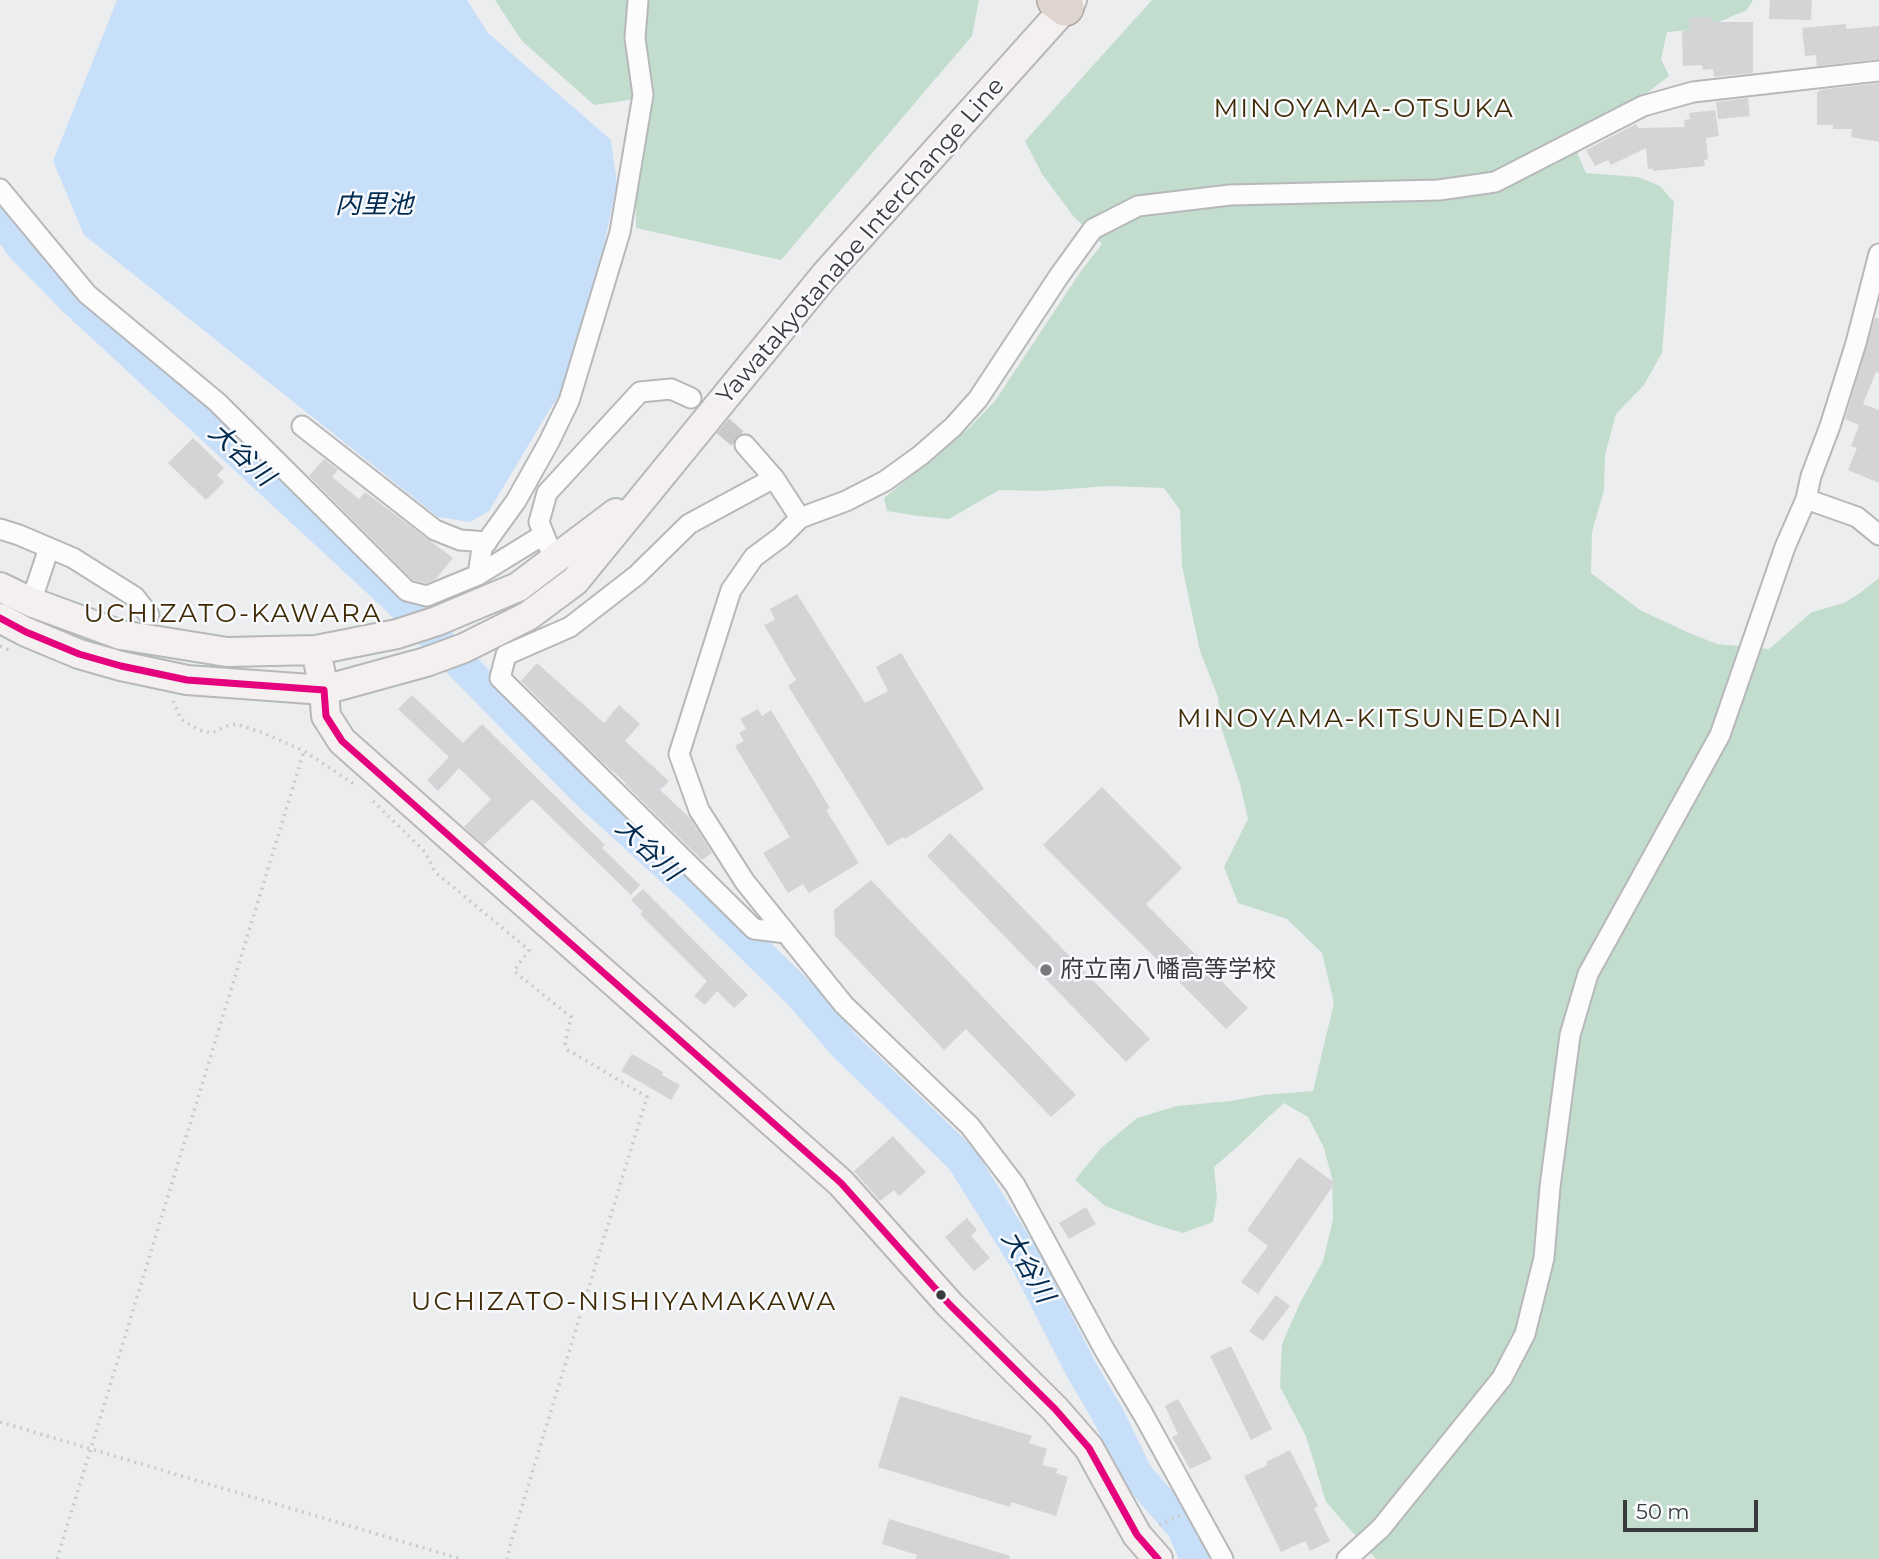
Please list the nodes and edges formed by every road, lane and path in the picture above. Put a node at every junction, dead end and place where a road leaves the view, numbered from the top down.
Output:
1 (638, 0) edge
2 (1063, 2) edge
3 (1879, 71) edge
4 (0, 189) edge
5 (1879, 254) edge
6 (691, 398) tunnel mouth
7 (302, 426) dead end
8 (746, 445) tunnel mouth
9 (774, 478) junction
10 (653, 486) junction
11 (1806, 499) junction
12 (800, 518) junction
13 (0, 529) edge
14 (1879, 535) edge
15 (487, 542) junction
16 (550, 547) junction
17 (49, 548) junction
18 (478, 575) junction
19 (575, 581) junction
20 (0, 587) edge
21 (31, 602) junction
22 (149, 615) dead end
23 (0, 618) edge
24 (316, 650) junction
25 (324, 690) junction
26 (173, 701) dead end
27 (304, 751) junction
28 (358, 787) dead end
29 (368, 796) dead end
30 (786, 933) junction
31 (0, 1422) edge
32 (90, 1449) junction
33 (1195, 1508) junction
34 (1137, 1535) junction
35 (57, 1559) edge
36 (461, 1559) edge
37 (508, 1559) edge
38 (1157, 1559) edge
39 (1223, 1559) edge
40 (1347, 1559) edge

1 - 15 street
2 - 10 main road, Yawatakyotanabe Interchange Line
3 - 12 street
4 - 18 street
5 - 11 street
6 - 16 street
7 - 15 street
8 - 9 street
9 - 12 street
9 - 30 street
10 - 16 main road, Yawatakyotanabe Interchange Line
10 - 19 main road, Yawatakyotanabe Interchange Line
11 - 14 street
11 - 40 street
12 - 30 street
13 - 17 street
15 - 18 street
16 - 18 street
16 - 19 street
16 - 24 main road, Yawatakyotanabe Interchange Line
17 - 21 street
17 - 22 street
19 - 25 main road, Yawatakyotanabe Interchange Line
20 - 21 main road, Yawatakyotanabe Interchange Line
21 - 24 main road, Yawatakyotanabe Interchange Line
23 - 25 main road, Yawatakyotanabe Interchange Line
24 - 25 main road
25 - 34 main road
26 - 27 path
27 - 28 path
27 - 32 path
29 - 37 path
30 - 33 street
31 - 32 path
32 - 35 path
32 - 36 path
33 - 34 path
33 - 39 street
34 - 38 main road

